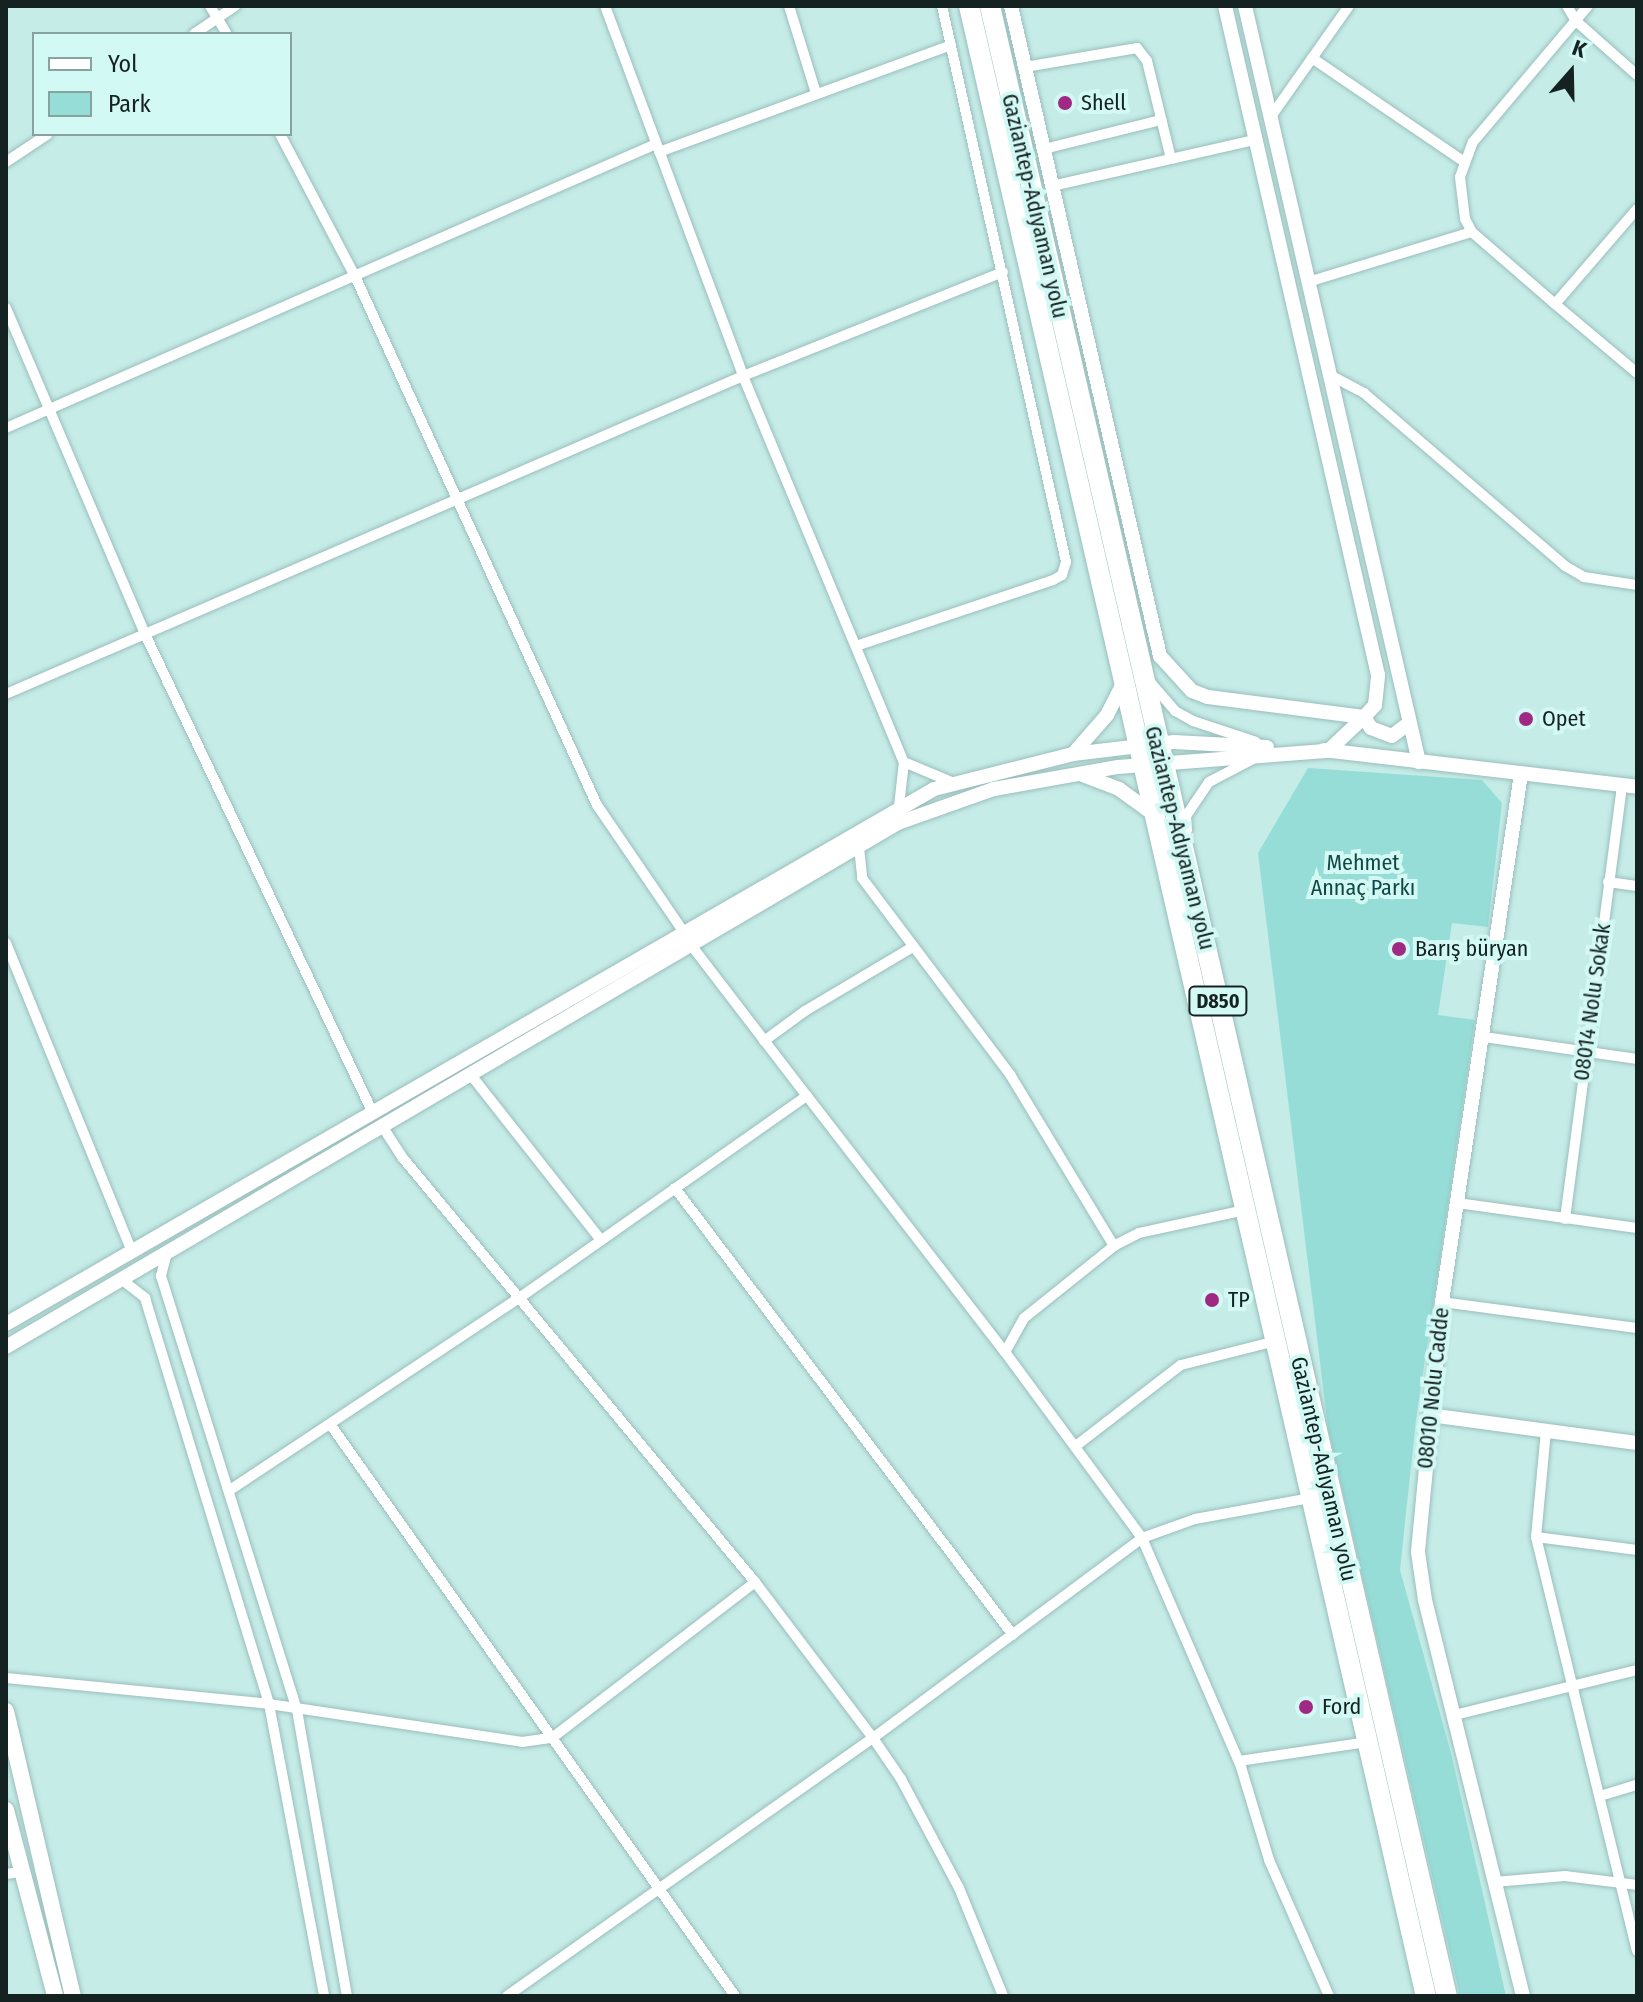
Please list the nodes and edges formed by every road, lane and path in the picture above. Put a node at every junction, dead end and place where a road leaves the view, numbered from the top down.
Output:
1 (210, 6) edge
2 (235, 6) edge
3 (605, 6) edge
4 (789, 6) edge
5 (942, 6) edge
6 (969, 6) edge
7 (990, 6) edge
8 (1011, 6) edge
9 (1225, 6) edge
10 (1245, 6) edge
11 (1349, 6) edge
12 (1567, 6) edge
13 (1588, 6) edge
14 (218, 16) junction
15 (1576, 21) junction
16 (197, 32) edge
17 (226, 32) edge
18 (951, 45) junction
19 (1312, 58) junction
20 (1025, 67) junction
21 (1637, 75) edge
22 (816, 93) junction
23 (1272, 115) junction
24 (1161, 120) junction
25 (45, 136) edge
26 (281, 136) edge
27 (1255, 140) junction
28 (658, 148) junction
29 (1044, 149) junction
30 (1171, 159) junction
31 (1463, 161) junction
32 (6, 162) edge
33 (1052, 186) junction
34 (1637, 209) edge
35 (1472, 232) junction
36 (1003, 272) junction
37 (355, 276) junction
38 (1308, 282) junction
39 (1555, 304) junction
40 (6, 308) edge
41 (1327, 373) junction
42 (1637, 373) edge
43 (743, 376) junction
44 (48, 408) junction
45 (6, 428) edge
46 (458, 501) junction
47 (1637, 585) edge
48 (144, 632) junction
49 (856, 646) junction
50 (1138, 659) junction
51 (1124, 681) junction
52 (6, 694) edge
53 (1364, 717) junction
54 (1408, 724) junction
55 (1267, 751) junction
56 (1328, 751) junction
57 (1073, 754) junction
58 (1150, 754) junction
59 (904, 762) junction
60 (1419, 762) junction
61 (1080, 773) junction
62 (1521, 774) junction
63 (955, 783) junction
64 (1630, 786) edge
65 (899, 806) junction
66 (1156, 816) junction
67 (859, 847) junction
68 (1188, 864) junction
69 (1608, 882) junction
70 (1637, 886) edge
71 (683, 931) junction
72 (6, 943) edge
73 (691, 945) junction
74 (913, 947) junction
75 (1484, 1037) junction
76 (764, 1041) junction
77 (1584, 1054) junction
78 (1637, 1059) edge
79 (471, 1075) junction
80 (807, 1096) junction
81 (372, 1111) junction
82 (382, 1126) junction
83 (675, 1188) junction
84 (1457, 1203) junction
85 (1245, 1210) junction
86 (1565, 1219) junction
87 (1637, 1228) edge
88 (601, 1240) junction
89 (1114, 1246) junction
90 (132, 1252) junction
91 (167, 1253) junction
92 (121, 1279) junction
93 (522, 1296) junction
94 (1442, 1302) junction
95 (6, 1324) edge
96 (1637, 1328) edge
97 (1276, 1341) junction
98 (7, 1347) edge
99 (1005, 1352) junction
100 (1430, 1415) junction
101 (330, 1424) junction
102 (1546, 1431) junction
103 (1637, 1443) edge
104 (1077, 1445) junction
105 (230, 1490) junction
106 (1311, 1498) junction
107 (1536, 1537) junction
108 (1142, 1538) junction
109 (1637, 1550) edge
110 (755, 1582) junction
111 (1013, 1635) junction
112 (1637, 1670) edge
113 (6, 1678) edge
114 (1571, 1688) junction
115 (269, 1704) junction
116 (297, 1710) junction
117 (6, 1711) edge
118 (1455, 1715) junction
119 (552, 1738) junction
120 (873, 1738) junction
121 (1367, 1742) junction
122 (1239, 1761) junction
123 (1637, 1785) edge
124 (1600, 1796) junction
125 (6, 1810) edge
126 (14, 1873) edge
127 (1494, 1882) junction
128 (1621, 1883) junction
129 (1637, 1885) edge
130 (656, 1889) junction
131 (1637, 1951) edge
132 (55, 1996) edge
133 (73, 1996) edge
134 (324, 1996) edge
135 (347, 1996) edge
136 (507, 1996) edge
137 (735, 1996) edge
138 (1003, 1996) edge
139 (1329, 1996) edge
140 (1426, 1996) edge
141 (1447, 1996) edge
142 (1523, 1996) edge

1 - 14 street
2 - 14 street
3 - 28 street
4 - 22 street
5 - 18 street
6 - 51 highway, Gaziantep-Adıyaman yolu / D850
7 - 50 highway, Gaziantep-Adıyaman yolu / D850
8 - 20 street
9 - 27 street
10 - 23 street
11 - 19 street
12 - 15 street
13 - 15 street
14 - 16 street
14 - 17 street
15 - 21 street
15 - 31 street
18 - 22 street
18 - 36 street
19 - 23 street
19 - 31 street
20 - 24 street
20 - 29 street
22 - 28 street
23 - 38 street
24 - 29 street
24 - 30 street
25 - 32 street
26 - 37 street
27 - 30 street
27 - 53 street
28 - 37 street
28 - 43 street
29 - 33 street
30 - 33 street
31 - 35 street
33 - 53 street
34 - 39 street
35 - 38 street
35 - 39 street
36 - 43 street
36 - 49 street
37 - 44 street
37 - 46 street
38 - 41 street
39 - 42 street
40 - 44 street
41 - 47 street
41 - 54 street
43 - 46 street
43 - 49 street
44 - 45 street
44 - 48 street
46 - 48 street
46 - 71 street
48 - 52 street
48 - 81 street
49 - 59 street
50 - 55 street
50 - 58 highway, Gaziantep-Adıyaman yolu / D850
51 - 57 street
51 - 58 highway, Gaziantep-Adıyaman yolu / D850
53 - 54 street
53 - 56 street
54 - 60 street
55 - 56 street
55 - 58 street
55 - 68 street
56 - 60 street
57 - 58 street
57 - 63 street
58 - 61 street
58 - 66 highway, Gaziantep-Adıyaman yolu / D850
58 - 68 highway, Gaziantep-Adıyaman yolu / D850
59 - 63 street
59 - 65 street
60 - 62 street
61 - 66 street
61 - 67 street
62 - 64 street
62 - 75 street, 08010 Nolu Cadde
63 - 65 street
64 - 69 street, 08014 Nolu Sokak
65 - 71 street
66 - 85 highway, Gaziantep-Adıyaman yolu / D850
67 - 73 street
67 - 74 street
68 - 141 highway, Gaziantep-Adıyaman yolu / D850
69 - 70 street
69 - 77 street, 08014 Nolu Sokak
71 - 81 street
72 - 90 street
73 - 76 street
73 - 79 street
74 - 76 street
74 - 89 street
75 - 77 street
75 - 84 street, 08010 Nolu Cadde
76 - 80 street
77 - 78 street
77 - 86 street, 08014 Nolu Sokak
79 - 82 street
79 - 88 street
80 - 83 street
80 - 99 street
81 - 90 street
82 - 91 street
82 - 93 street
83 - 88 street
83 - 111 street
84 - 86 street
84 - 94 street, 08010 Nolu Cadde
85 - 89 street
85 - 97 highway, Gaziantep-Adıyaman yolu / D850
86 - 87 street
88 - 93 street
89 - 99 street
90 - 95 street
91 - 92 street
91 - 105 street
92 - 98 street
92 - 115 street
93 - 101 street
93 - 110 street
94 - 96 street
94 - 100 street, 08010 Nolu Cadde
97 - 104 street
97 - 106 highway, Gaziantep-Adıyaman yolu / D850
99 - 104 street
100 - 102 street
100 - 118 street, 08010 Nolu Cadde
101 - 105 street
101 - 119 street
102 - 103 street
102 - 107 street
104 - 108 street
105 - 116 street
106 - 108 street
106 - 121 highway, Gaziantep-Adıyaman yolu / D850
107 - 109 street
107 - 114 street
108 - 111 street
108 - 122 street
110 - 119 street
110 - 120 street
111 - 120 street
112 - 114 street
113 - 115 street
114 - 118 street
114 - 124 street
115 - 116 street
115 - 134 street
116 - 119 street
116 - 135 street
117 - 133 main road
118 - 127 street, 08010 Nolu Cadde
119 - 130 street
120 - 130 street
120 - 138 street
121 - 122 street
121 - 140 highway, Gaziantep-Adıyaman yolu / D850
122 - 139 street
123 - 124 street
124 - 128 street
125 - 126 main road
126 - 132 main road
127 - 128 street
127 - 142 street, 08010 Nolu Cadde
128 - 129 street
128 - 131 street
130 - 136 street
130 - 137 street

